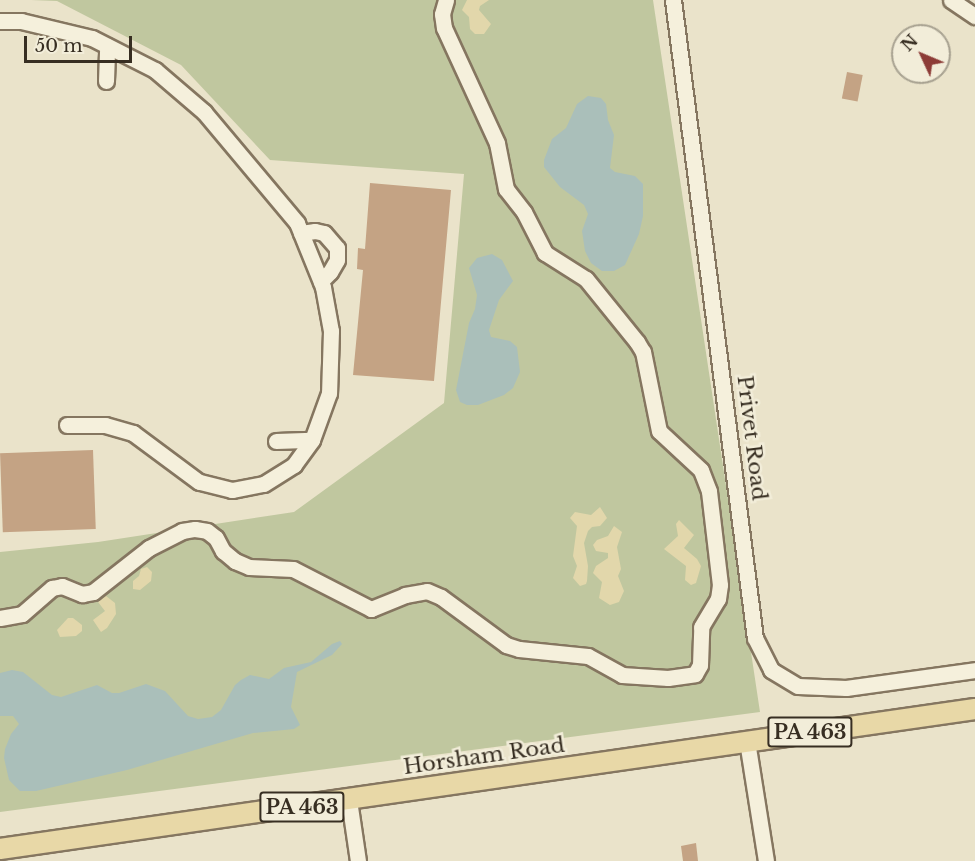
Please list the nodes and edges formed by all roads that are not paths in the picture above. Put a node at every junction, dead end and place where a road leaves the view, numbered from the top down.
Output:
1 (446, 0) edge
2 (672, 0) edge
3 (951, 0) edge
4 (975, 16) edge
5 (0, 21) edge
6 (107, 46) junction
7 (106, 81) dead end
8 (301, 233) junction
9 (321, 281) junction
10 (67, 425) dead end
11 (312, 440) junction
12 (276, 441) dead end
13 (0, 618) edge
14 (975, 670) edge
15 (975, 709) edge
16 (747, 741) junction
17 (349, 800) junction
18 (0, 849) edge
19 (358, 861) edge
20 (766, 861) edge

1 - 13 street
2 - 14 street, Privet Road
3 - 4 street
5 - 6 street
6 - 7 street
6 - 8 street
8 - 9 street
8 - 9 street
9 - 11 street
10 - 11 street
11 - 12 street
15 - 16 main road, Horsham Road / PA 463
16 - 17 main road, Horsham Road / PA 463
16 - 20 street
17 - 18 main road, Horsham Road / PA 463
17 - 19 street

